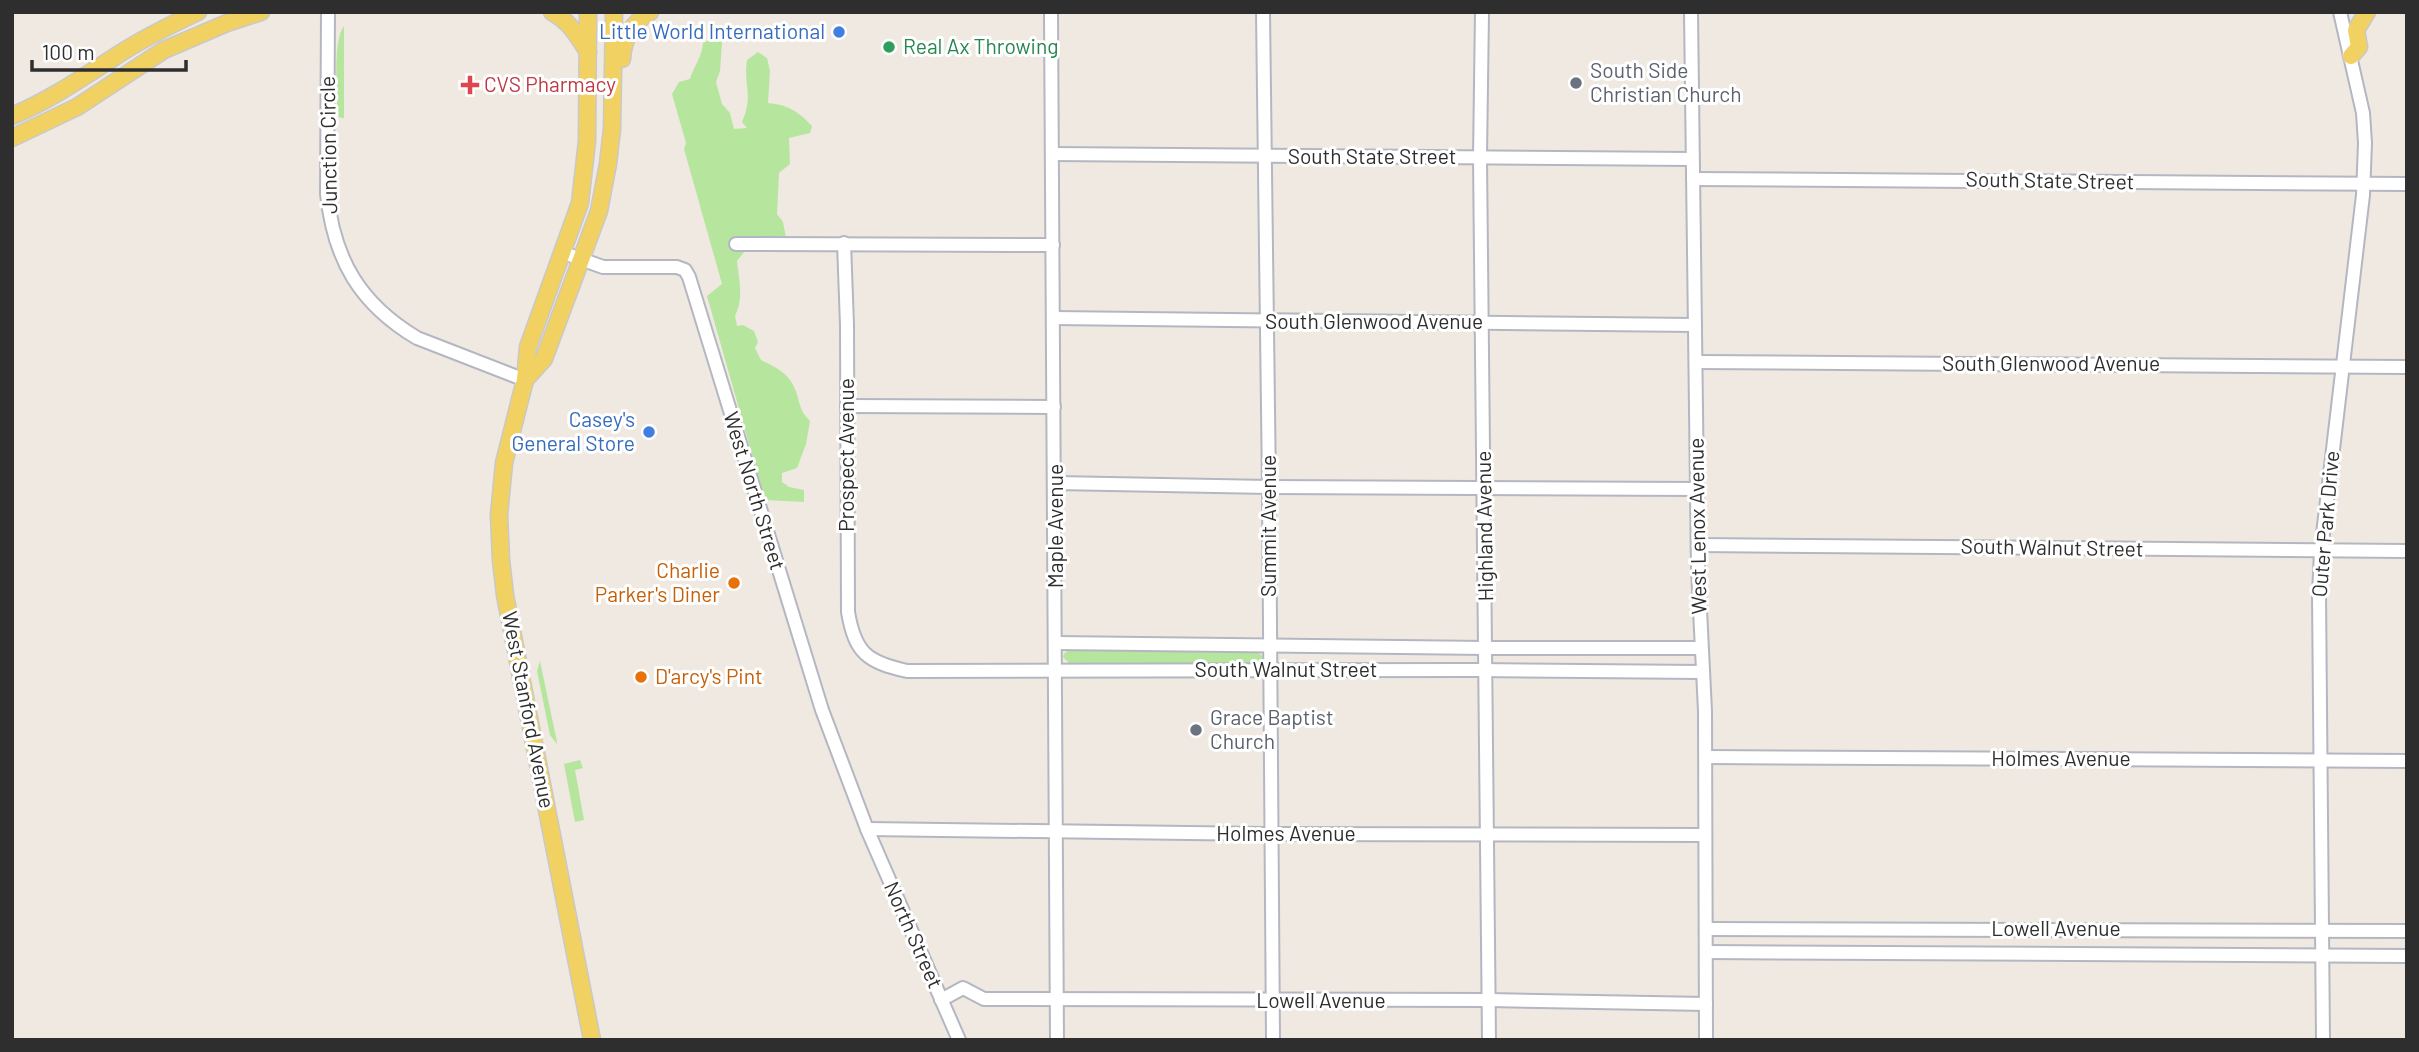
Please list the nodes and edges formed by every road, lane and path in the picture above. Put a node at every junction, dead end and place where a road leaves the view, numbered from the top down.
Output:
1 (198, 12) edge
2 (261, 12) edge
3 (328, 12) edge
4 (551, 12) edge
5 (589, 12) edge
6 (614, 12) edge
7 (650, 12) edge
8 (1051, 12) edge
9 (1262, 12) edge
10 (1482, 12) edge
11 (1691, 12) edge
12 (2340, 12) edge
13 (2367, 12) edge
14 (589, 52) junction
15 (2351, 56) junction
16 (12, 116) edge
17 (613, 122) junction
18 (12, 138) edge
19 (1052, 154) junction
20 (1265, 157) junction
21 (1480, 158) junction
22 (1692, 159) junction
23 (1693, 179) junction
24 (2364, 184) junction
25 (2407, 184) edge
26 (844, 243) junction
27 (736, 244) dead end
28 (1052, 245) junction
29 (564, 253) junction
30 (582, 260) junction
31 (1053, 318) junction
32 (1266, 321) junction
33 (1483, 324) junction
34 (1695, 325) junction
35 (1696, 362) junction
36 (2342, 367) junction
37 (2407, 367) edge
38 (525, 380) junction
39 (847, 406) junction
40 (1055, 407) junction
41 (1056, 483) junction
42 (1269, 487) junction
43 (1484, 488) junction
44 (1697, 489) junction
45 (1698, 545) junction
46 (2321, 551) junction
47 (2407, 551) edge
48 (1056, 643) junction
49 (1269, 646) junction
50 (1486, 648) junction
51 (1701, 648) junction
52 (871, 659) joint
53 (1056, 670) junction
54 (1486, 670) junction
55 (1269, 671) junction
56 (1703, 672) junction
57 (1711, 757) junction
58 (2320, 760) junction
59 (2407, 761) edge
60 (867, 829) junction
61 (1055, 832) junction
62 (1272, 834) junction
63 (1488, 834) junction
64 (1706, 835) junction
65 (1706, 929) junction
66 (2020, 929) junction
67 (2322, 931) junction
68 (2407, 931) edge
69 (1706, 952) junction
70 (2020, 953) junction
71 (2323, 955) junction
72 (2407, 956) edge
73 (941, 1000) junction
74 (1057, 1000) junction
75 (1489, 1000) junction
76 (1273, 1001) junction
77 (1706, 1004) junction
78 (592, 1040) edge
79 (959, 1040) edge
80 (1057, 1040) edge
81 (1273, 1040) edge
82 (1489, 1040) edge
83 (1706, 1040) edge
84 (2323, 1040) edge

1 - 16 main road
2 - 18 main road
3 - 38 street, Junction Circle
4 - 14 main road
5 - 14 main road, West Stanford Avenue
6 - 17 main road, West Stanford Avenue
7 - 17 main road
8 - 19 street, Maple Avenue
9 - 20 street, Summit Avenue
10 - 21 street, Highland Avenue
11 - 22 street, West Lenox Avenue
12 - 15 street, Outer Park Drive
13 - 15 main road
14 - 29 main road, West Stanford Avenue
15 - 24 street, Outer Park Drive
17 - 30 main road, West Stanford Avenue
19 - 20 street, South State Street
19 - 28 street, Maple Avenue
20 - 21 street, South State Street
20 - 32 street, Summit Avenue
21 - 22 street, South State Street
21 - 33 street, Highland Avenue
22 - 23 street, West Lenox Avenue
23 - 24 street, South State Street
23 - 34 street, West Lenox Avenue
24 - 25 street, South State Street
24 - 36 street, Outer Park Drive
26 - 27 street
26 - 28 street
26 - 39 street, Prospect Avenue
28 - 31 street, Maple Avenue
29 - 30 street, West North Street
29 - 38 main road, West Stanford Avenue
30 - 38 main road, West Stanford Avenue
30 - 60 street, West North Street
31 - 32 street, South Glenwood Avenue
31 - 40 street, Maple Avenue
32 - 33 street, South Glenwood Avenue
32 - 42 street, Summit Avenue
33 - 34 street, South Glenwood Avenue
33 - 43 street, Highland Avenue
34 - 35 street, West Lenox Avenue
35 - 36 street, South Glenwood Avenue
35 - 44 street, West Lenox Avenue
36 - 37 street, South Glenwood Avenue
36 - 46 street, Outer Park Drive
38 - 78 main road, West Stanford Avenue
39 - 40 street
39 - 52 street, Prospect Avenue
40 - 41 street, Maple Avenue
41 - 42 street
41 - 48 street, Maple Avenue
42 - 43 street
42 - 49 street, Summit Avenue
43 - 44 street
43 - 50 street, Highland Avenue
44 - 45 street, West Lenox Avenue
45 - 46 street, South Walnut Street
45 - 51 street, West Lenox Avenue
46 - 47 street, South Walnut Street
46 - 58 street, Outer Park Drive
48 - 49 street, South Walnut Street
48 - 53 street, Maple Avenue
49 - 50 street, South Walnut Street
49 - 55 street, Summit Avenue
50 - 51 street, South Walnut Street
50 - 54 street, Highland Avenue
51 - 56 street, West Lenox Avenue
52 - 53 street, South Walnut Street
53 - 55 street, South Walnut Street
53 - 61 street, Maple Avenue
54 - 55 street, South Walnut Street
54 - 56 street, South Walnut Street
54 - 63 street, Highland Avenue
55 - 62 street, Summit Avenue
56 - 57 street, West Lenox Avenue
57 - 58 street, Holmes Avenue
57 - 64 street, West Lenox Avenue
58 - 59 street, Holmes Avenue
58 - 67 street, Outer Park Drive
60 - 61 street, Holmes Avenue
60 - 73 street, North Street
61 - 62 street, Holmes Avenue
61 - 74 street, Maple Avenue
62 - 63 street, Holmes Avenue
62 - 76 street, Summit Avenue
63 - 64 street, Holmes Avenue
63 - 75 street, Highland Avenue
64 - 65 street, West Lenox Avenue
65 - 66 street, Lowell Avenue
65 - 69 street, West Lenox Avenue
66 - 67 street, Lowell Avenue
66 - 70 street
67 - 68 street, Lowell Avenue
67 - 71 street, Outer Park Drive
69 - 70 street, Lowell Avenue
69 - 77 street, West Lenox Avenue
70 - 71 street, Lowell Avenue
71 - 72 street, Lowell Avenue
71 - 84 street, Outer Park Drive
73 - 74 street, Lowell Avenue
73 - 79 street, North Street
74 - 76 street, Lowell Avenue
74 - 80 street, Maple Avenue
75 - 76 street, Lowell Avenue
75 - 77 street, Lowell Avenue
75 - 82 street, Highland Avenue
76 - 81 street, Summit Avenue
77 - 83 street, West Lenox Avenue

